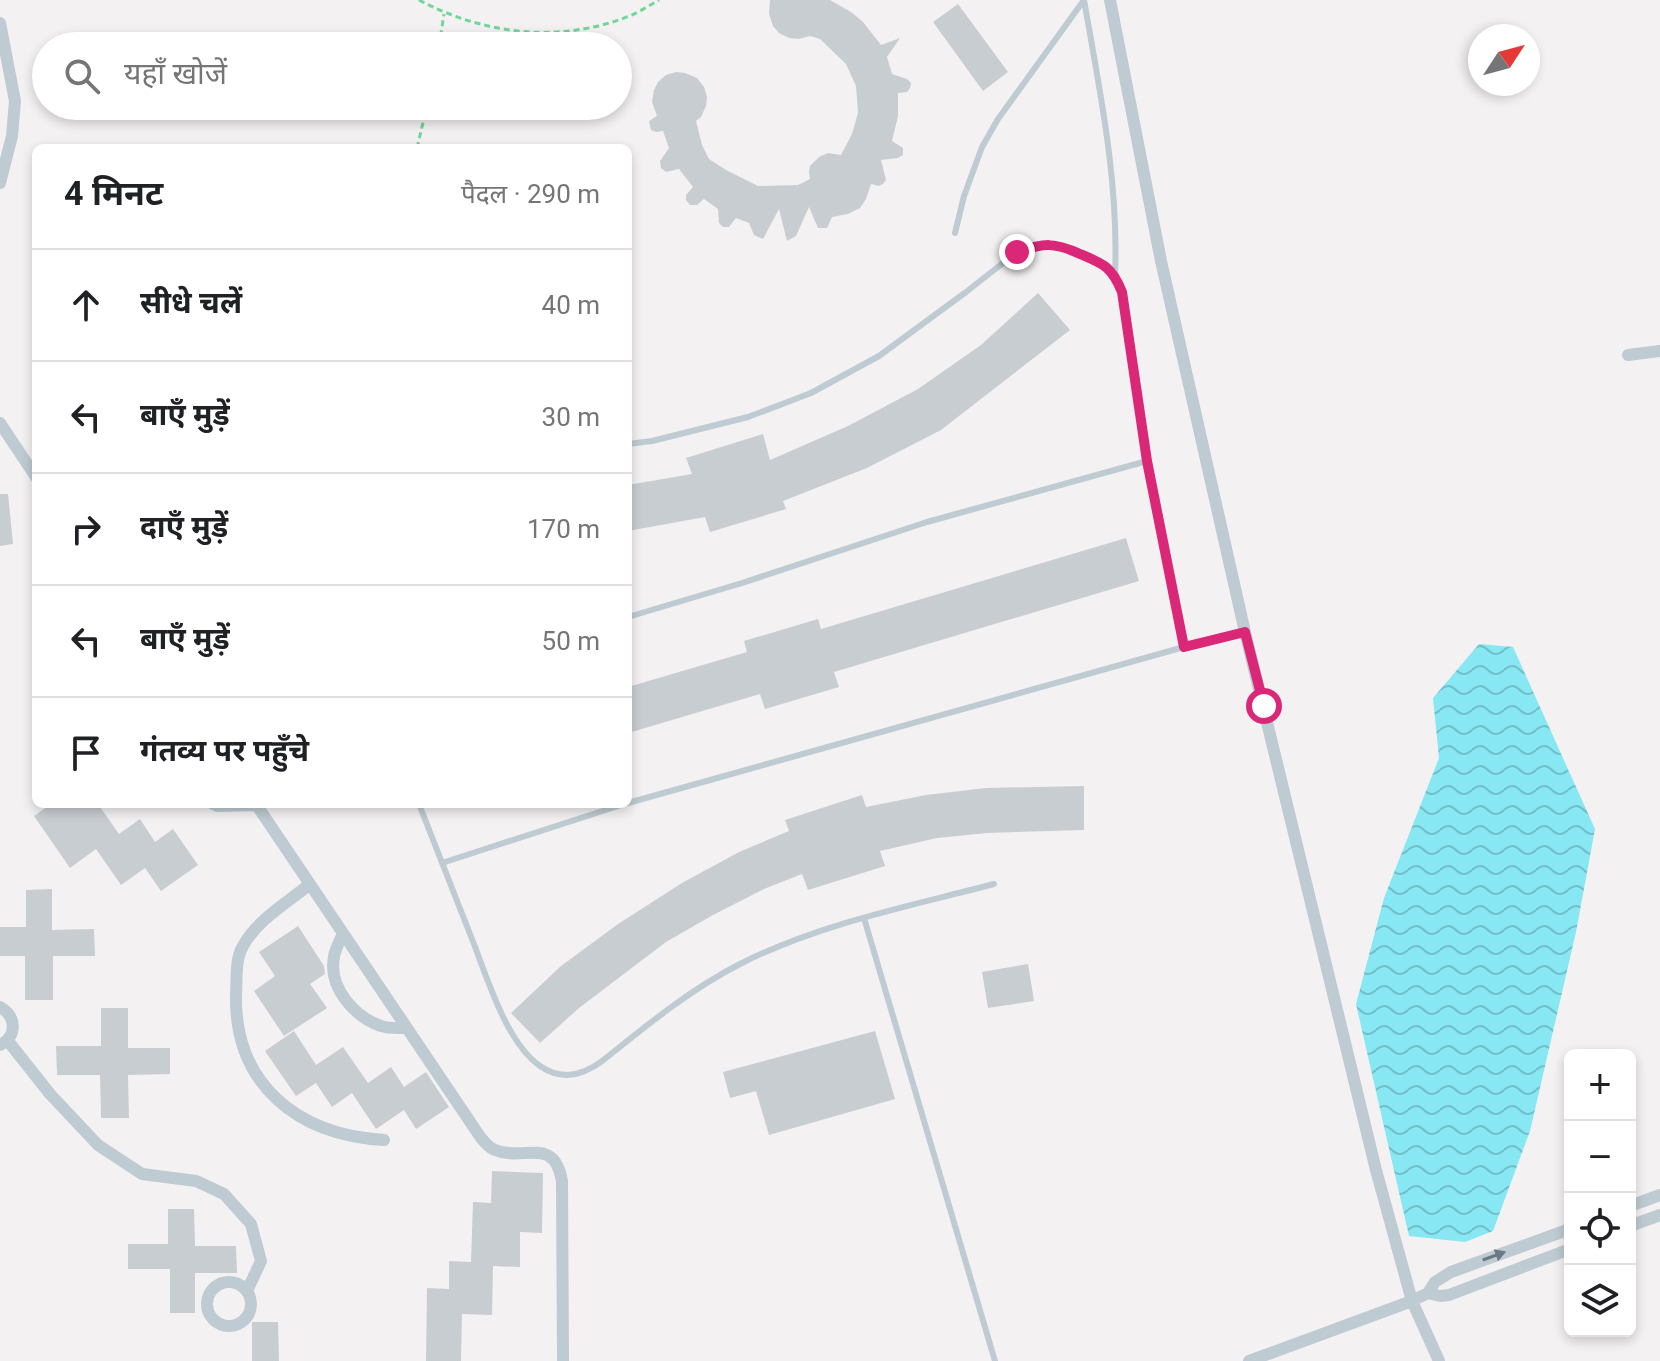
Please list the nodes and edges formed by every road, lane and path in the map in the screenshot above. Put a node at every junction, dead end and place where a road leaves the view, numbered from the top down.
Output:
1 (419, 0) edge
2 (659, 0) edge
3 (1084, 0) edge
4 (1110, 0) edge
5 (444, 14) junction
6 (0, 23) edge
7 (441, 32) edge
8 (530, 32) edge
9 (562, 32) edge
10 (424, 120) edge
11 (418, 144) edge
12 (0, 183) edge
13 (955, 233) dead end
14 (1115, 276) junction
15 (1660, 351) edge
16 (1628, 355) dead end
17 (0, 423) edge
18 (632, 444) edge
19 (1147, 461) junction
20 (32, 471) edge
21 (632, 616) edge
22 (1245, 632) junction
23 (1184, 647) junction
24 (632, 802) edge
25 (259, 808) edge
26 (421, 808) edge
27 (614, 808) edge
28 (442, 863) junction
29 (310, 884) junction
30 (994, 884) dead end
31 (864, 918) junction
32 (343, 933) junction
33 (0, 1007) edge
34 (407, 1028) junction
35 (4, 1043) edge
36 (384, 1140) dead end
37 (1660, 1195) edge
38 (1636, 1204) edge
39 (1660, 1215) edge
40 (1636, 1224) edge
41 (1564, 1231) edge
42 (1564, 1251) edge
43 (247, 1291) dead end
44 (1428, 1293) junction
45 (1412, 1301) junction
46 (563, 1361) edge
47 (995, 1361) edge
48 (1251, 1361) edge
49 (1439, 1361) edge

1 - 5 path
2 - 9 path
3 - 13 lane
3 - 14 lane
4 - 22 street
5 - 7 path
5 - 8 path
6 - 12 street
10 - 11 path
14 - 18 lane
14 - 19 lane
15 - 16 street
17 - 20 street
19 - 21 lane
19 - 23 lane
22 - 23 lane
22 - 45 street
23 - 24 lane
25 - 29 street
26 - 28 lane
27 - 28 lane
28 - 31 lane
29 - 32 street
29 - 36 street
30 - 31 lane
31 - 47 lane
32 - 34 street
32 - 34 street
33 - 35 street
34 - 46 street
35 - 43 street
37 - 38 street
39 - 40 street
44 -> 41 street
42 - 44 street
44 - 45 street
45 - 48 street
45 - 49 street

